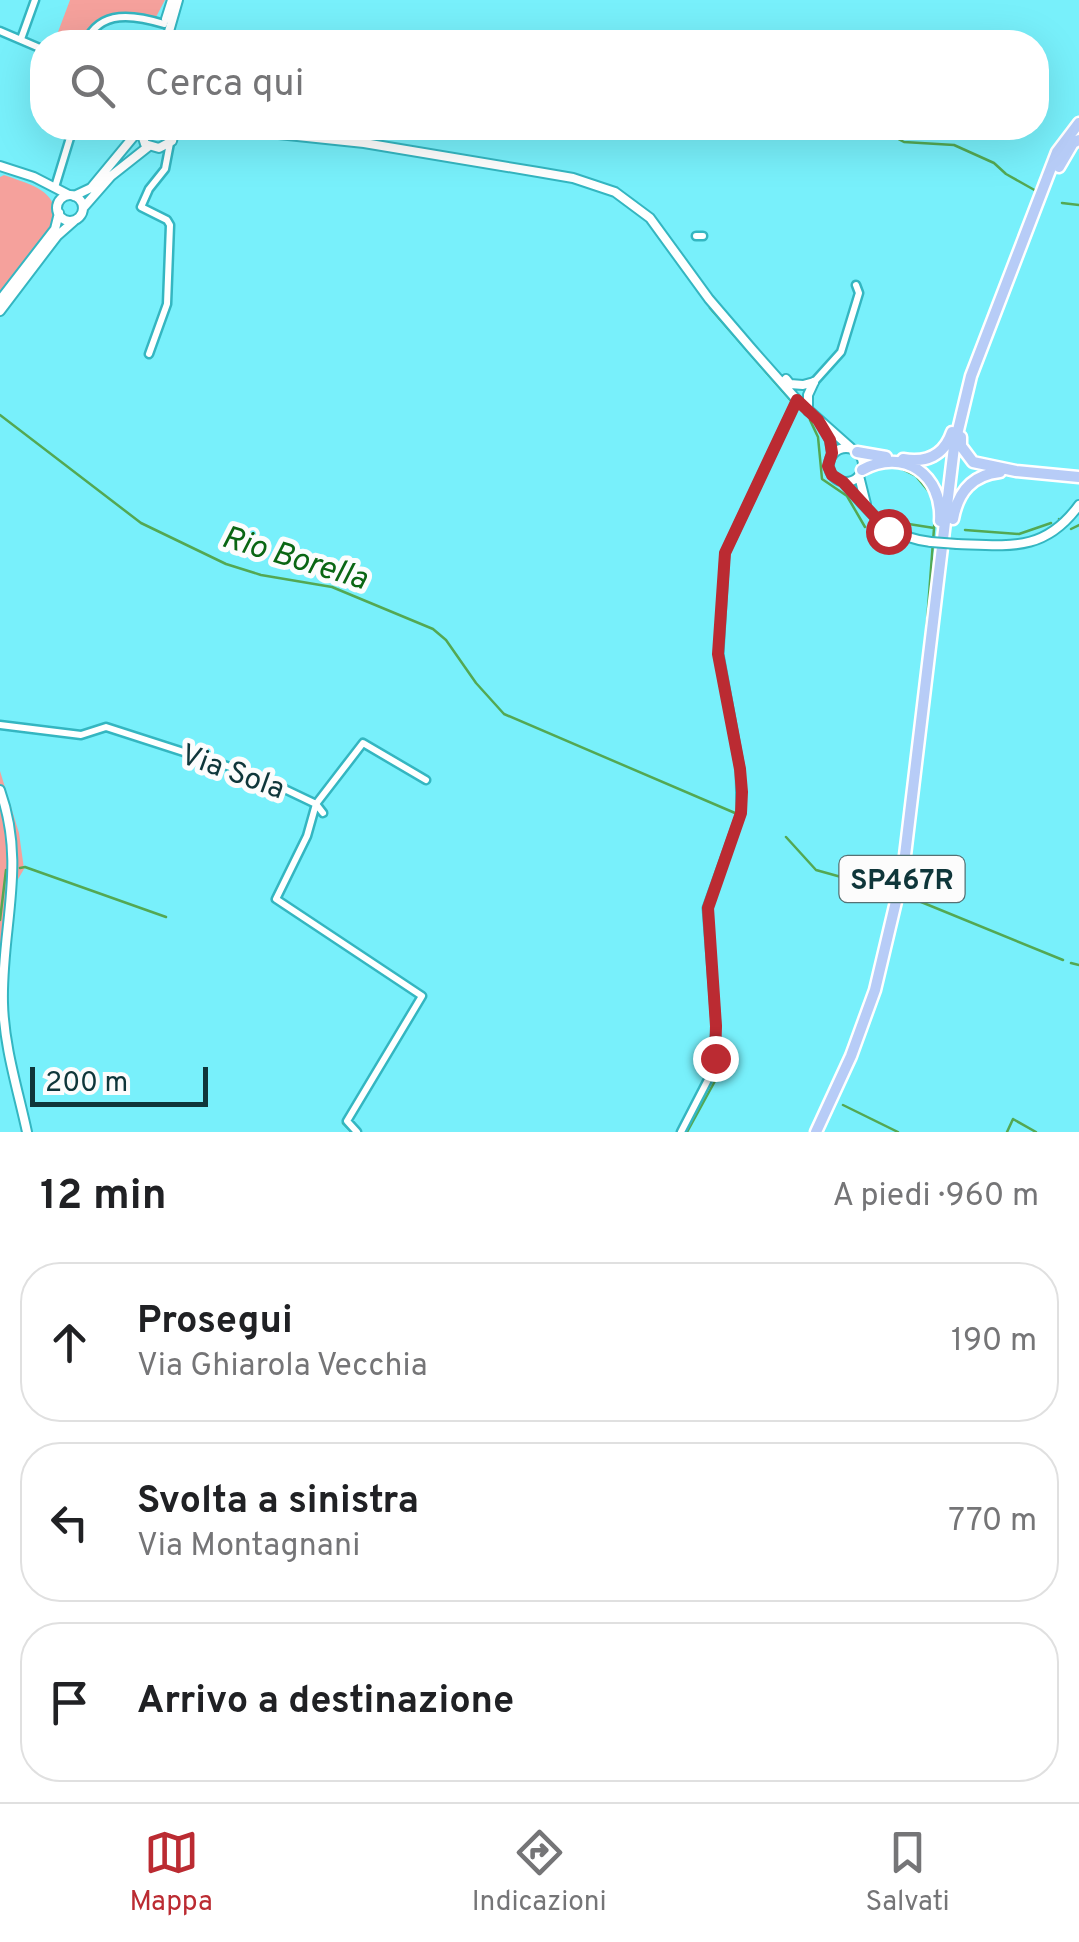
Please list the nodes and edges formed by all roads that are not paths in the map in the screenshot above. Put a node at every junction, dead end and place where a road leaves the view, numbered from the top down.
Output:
1 (36, 0) edge
2 (175, 0) edge
3 (164, 24) junction
4 (93, 30) edge
5 (164, 30) edge
6 (166, 30) edge
7 (0, 31) edge
8 (21, 39) junction
9 (30, 43) edge
10 (1079, 123) edge
11 (69, 140) edge
12 (131, 140) edge
13 (143, 140) edge
14 (168, 140) edge
15 (172, 140) edge
16 (328, 140) edge
17 (1079, 140) edge
18 (149, 146) junction
19 (160, 148) junction
20 (1060, 154) junction
21 (166, 163) junction
22 (0, 166) edge
23 (32, 178) junction
24 (55, 188) junction
25 (72, 196) junction
26 (83, 208) junction
27 (58, 210) junction
28 (74, 220) junction
29 (856, 285) dead end
30 (0, 300) edge
31 (0, 311) edge
32 (148, 354) dead end
33 (979, 362) junction
34 (775, 375) junction
35 (814, 382) junction
36 (803, 386) junction
37 (808, 395) junction
38 (797, 400) junction
39 (808, 410) junction
40 (818, 420) junction
41 (854, 450) junction
42 (832, 453) junction
43 (1016, 472) junction
44 (860, 473) junction
45 (1062, 476) junction
46 (1079, 477) edge
47 (843, 482) junction
48 (1079, 489) edge
49 (1079, 505) edge
50 (868, 508) junction
51 (1079, 518) edge
52 (1067, 521) junction
53 (936, 612) junction
54 (0, 725) edge
55 (426, 780) dead end
56 (0, 790) edge
57 (316, 804) junction
58 (323, 814) dead end
59 (26, 1132) edge
60 (357, 1132) edge
61 (681, 1132) edge
62 (816, 1132) edge

1 - 8 street
2 - 3 street
2 - 6 street
3 - 4 street
3 - 5 street
7 - 8 street
8 - 9 street
10 - 20 highway, SP467R
11 - 24 street
12 - 25 street
13 - 18 street
14 - 19 street
15 - 21 street
16 - 34 street
17 - 20 highway, SP467R
18 - 19 street
18 - 26 street
19 - 21 street
20 - 33 highway, SP467R
21 - 32 street
22 - 23 street
23 - 24 street
23 - 27 street
24 - 25 street
25 - 26 street
25 - 27 street
26 - 28 street
27 - 28 street
27 - 30 street
28 - 31 street
29 - 35 street
33 - 41 highway
33 - 43 highway
33 - 53 highway, SP467R
34 - 36 street
34 - 38 street
35 - 36 street
35 - 37 street
36 - 38 street
37 - 38 street
37 - 39 street
38 - 39 street
38 - 61 street
39 - 40 street
40 - 41 street
40 - 42 street
41 - 42 street
41 - 44 street
42 - 47 street
43 - 45 highway
43 - 53 highway
44 - 47 street
44 - 50 street
44 - 53 highway
45 - 46 highway
45 - 48 highway
47 - 50 street
49 - 52 street
50 - 52 street, bridge
51 - 52 street
53 - 62 highway, SP467R
54 - 57 street, Via Sola
55 - 57 street, Via Sola
56 - 59 street
57 - 58 street
57 - 60 street

